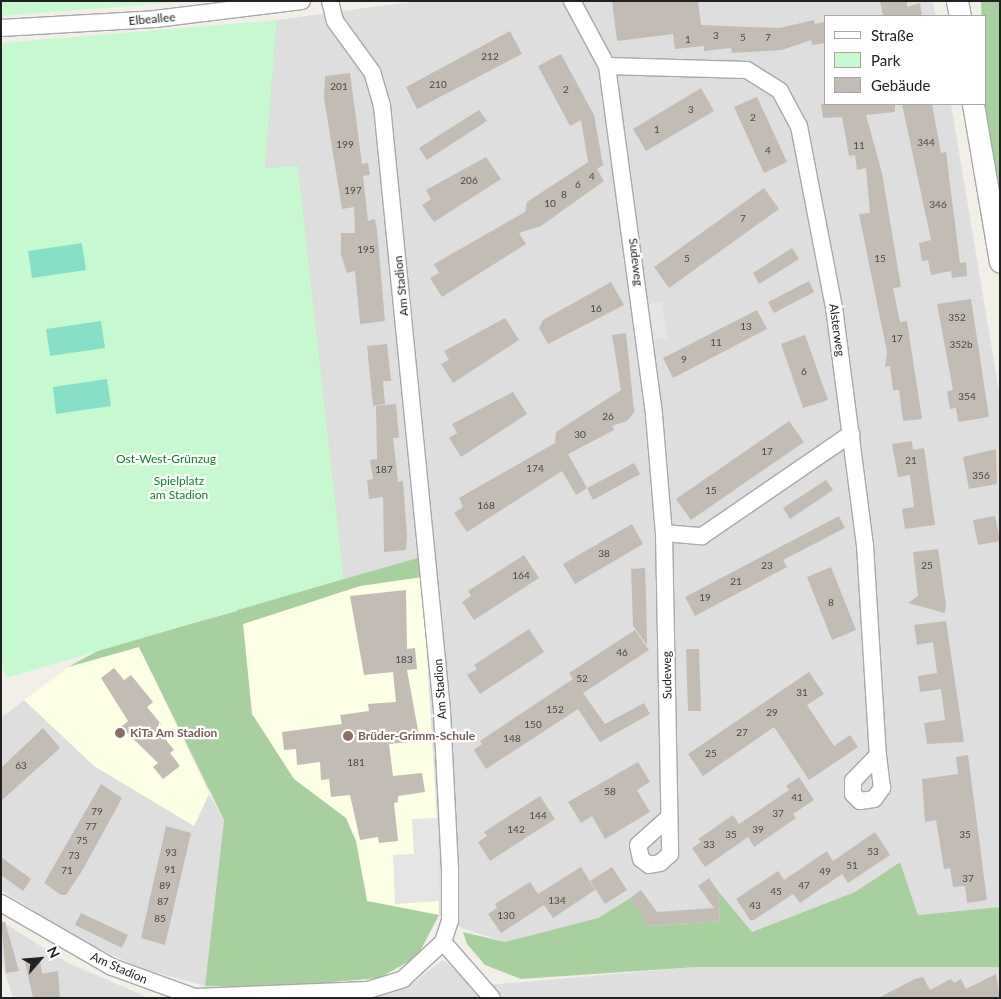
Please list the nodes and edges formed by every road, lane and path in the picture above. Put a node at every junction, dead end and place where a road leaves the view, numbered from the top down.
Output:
1 (302, 1) edge
2 (330, 1) edge
3 (572, 1) edge
4 (957, 1) edge
5 (960, 15) edge
6 (1, 28) edge
7 (607, 66) junction
8 (974, 105) edge
9 (1000, 262) edge
10 (851, 434) junction
11 (664, 533) junction
12 (878, 755) dead end
13 (669, 817) dead end
14 (1, 903) edge
15 (443, 942) junction
16 (195, 997) edge
17 (492, 998) edge

1 - 6 street, Elbeallee
2 - 15 street, Am Stadion
3 - 7 street, Sudeweg
4 - 5 street
7 - 10 street, Alsterweg
7 - 11 street, Sudeweg
8 - 9 street
10 - 11 street
10 - 12 street, Alsterweg
11 - 13 street, Sudeweg
14 - 16 street, Am Stadion
15 - 16 street, Am Stadion
15 - 17 street

